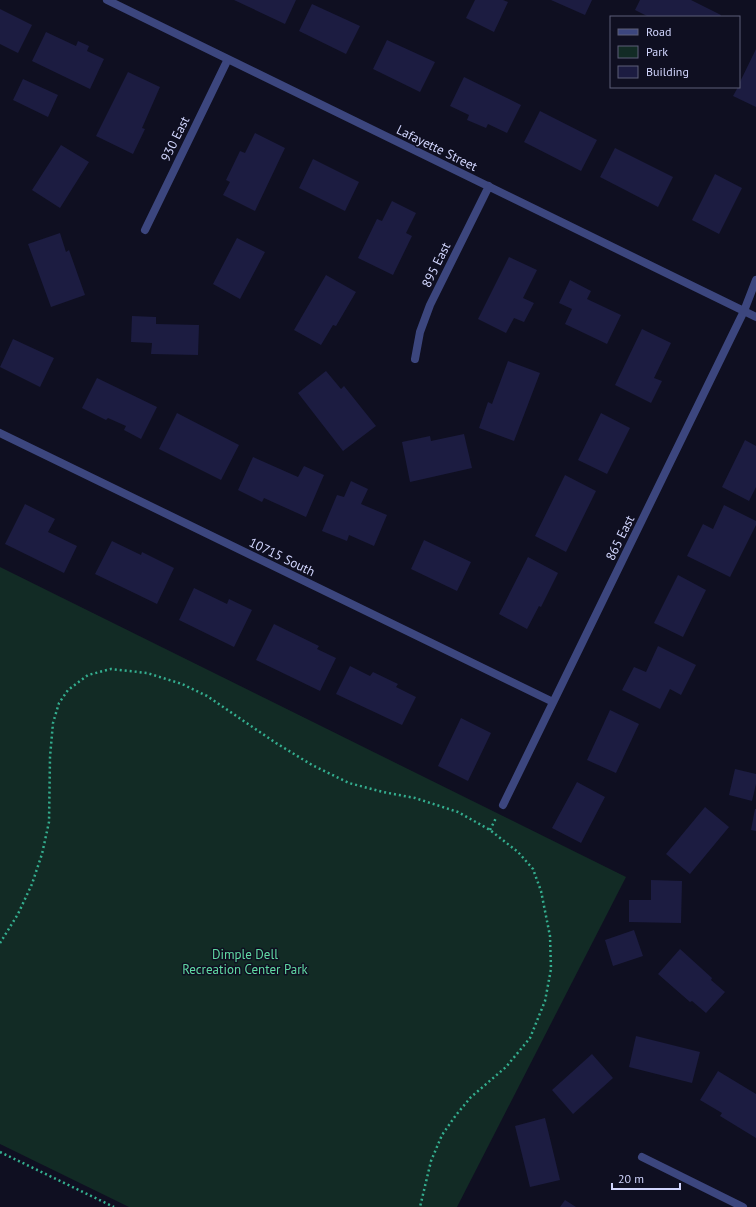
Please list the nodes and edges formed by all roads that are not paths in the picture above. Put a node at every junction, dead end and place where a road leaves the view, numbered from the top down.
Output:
1 (107, 0) edge
2 (228, 59) junction
3 (489, 186) junction
4 (145, 230) dead end
5 (756, 280) edge
6 (744, 311) junction
7 (756, 317) edge
8 (415, 359) dead end
9 (0, 433) edge
10 (553, 702) junction
11 (503, 805) dead end
12 (642, 1157) dead end
13 (743, 1207) edge

1 - 2 street, Lafayette Street
2 - 3 street, Lafayette Street
2 - 4 street, 930 East
3 - 6 street, Lafayette Street
3 - 8 street, 895 East
5 - 6 street, 865 East
6 - 7 street, Lafayette Street
6 - 10 street, 865 East
9 - 10 street, 10715 South
10 - 11 street, 865 East
12 - 13 street

